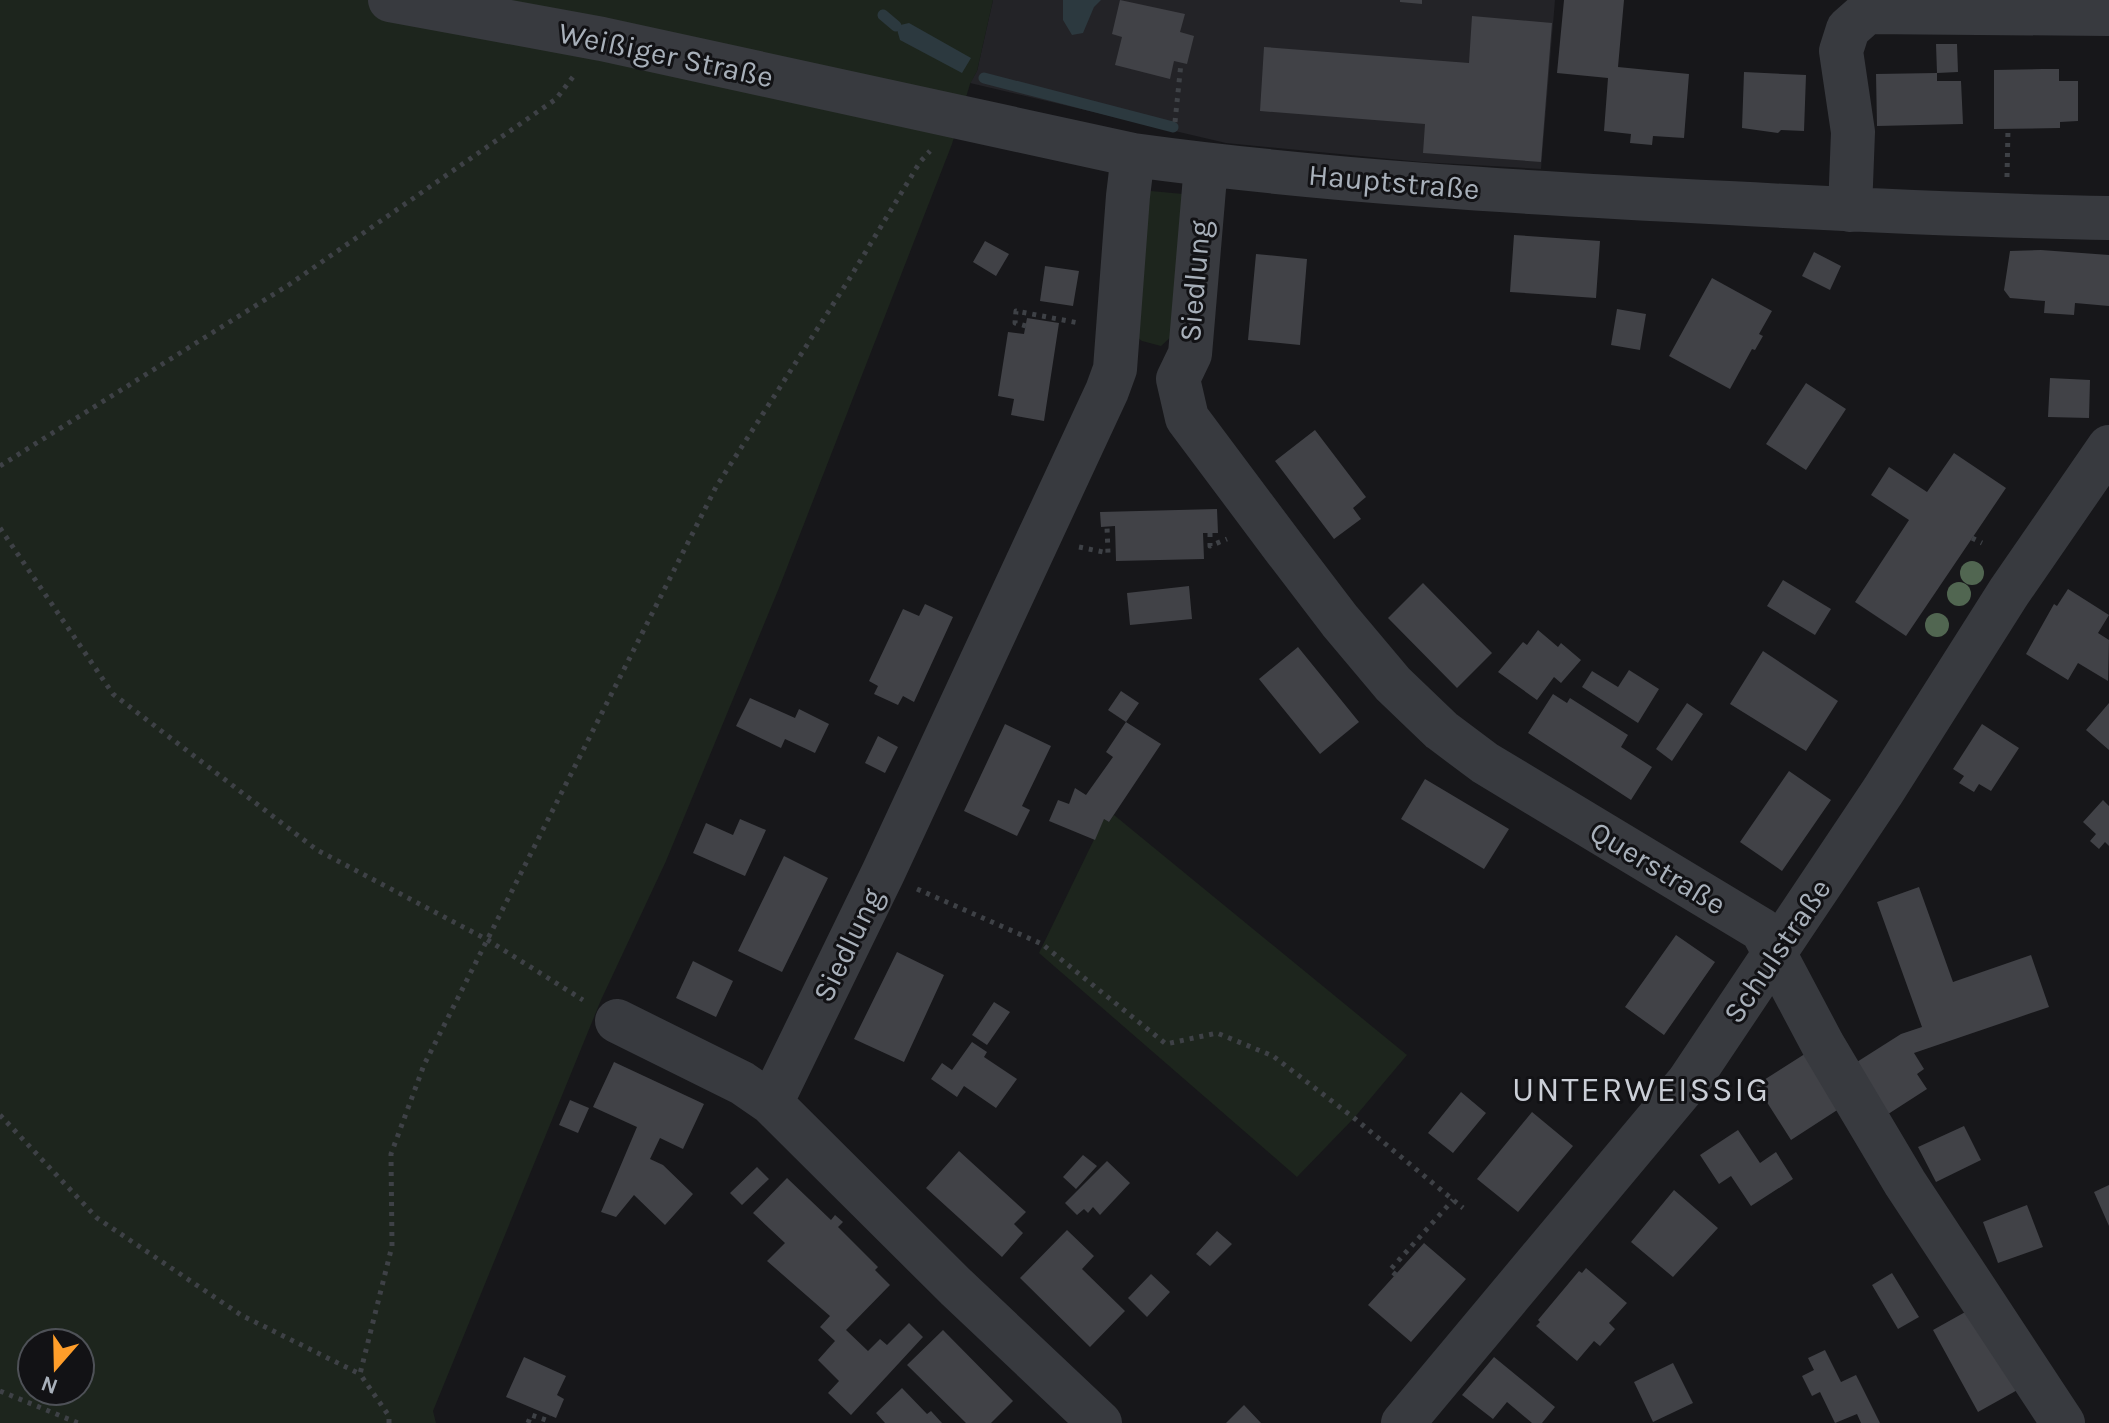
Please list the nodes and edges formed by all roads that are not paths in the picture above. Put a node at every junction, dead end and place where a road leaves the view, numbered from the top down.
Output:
1 (390, 0) edge
2 (2109, 14) edge
3 (938, 130) joint
4 (1133, 155) junction
5 (1206, 165) junction
6 (1850, 210) junction
7 (2109, 218) edge
8 (1115, 369) junction
9 (1178, 379) junction
10 (2109, 447) edge
11 (1773, 956) junction
12 (617, 1021) road end
13 (771, 1103) junction
14 (1100, 1423) edge
15 (1403, 1423) edge
16 (2063, 1423) edge

1 - 3 street, Weißiger Straße
2 - 6 street
3 - 4 street, Hauptstraße
4 - 5 street, Hauptstraße
4 - 8 street, Siedlung
5 - 6 street, Hauptstraße
5 - 9 street, Siedlung
6 - 7 street, Hauptstraße
8 - 9 street, Siedlung
8 - 13 street, Siedlung
9 - 11 street, Querstraße
10 - 11 street, Schulstraße
11 - 15 street, Schulstraße
11 - 16 street, Querstraße
12 - 13 street
13 - 14 street

